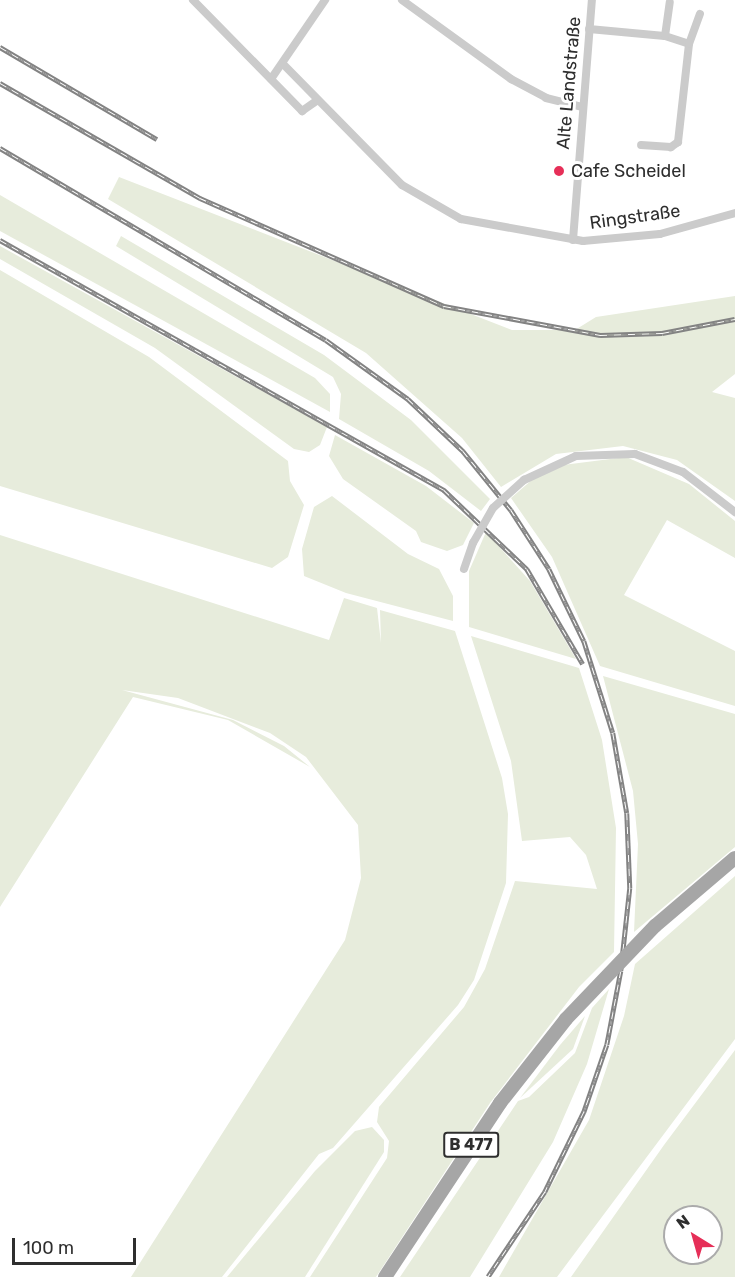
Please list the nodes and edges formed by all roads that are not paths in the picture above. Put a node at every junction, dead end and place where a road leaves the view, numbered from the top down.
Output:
1 (193, 0) edge
2 (325, 0) edge
3 (402, 0) edge
4 (592, 0) edge
5 (670, 2) dead end
6 (700, 14) dead end
7 (589, 29) junction
8 (664, 36) junction
9 (689, 44) junction
10 (285, 66) junction
11 (271, 80) junction
12 (318, 100) junction
13 (583, 107) junction
14 (641, 145) dead end
15 (735, 213) edge
16 (573, 240) junction
17 (735, 512) edge
18 (464, 569) dead end
19 (735, 858) edge
20 (385, 1277) edge

1 - 11 street
2 - 10 street
3 - 13 street
4 - 7 street, Alte Landstraße
5 - 8 street
6 - 9 street
7 - 8 street
7 - 13 street, Alte Landstraße
8 - 9 street
9 - 14 street
10 - 11 street
10 - 12 street, Ringstraße
11 - 12 street
12 - 16 street, Ringstraße
13 - 16 street, Alte Landstraße
15 - 16 street, Ringstraße
17 - 18 street, bridge
19 - 20 main road, B 477, bridge

